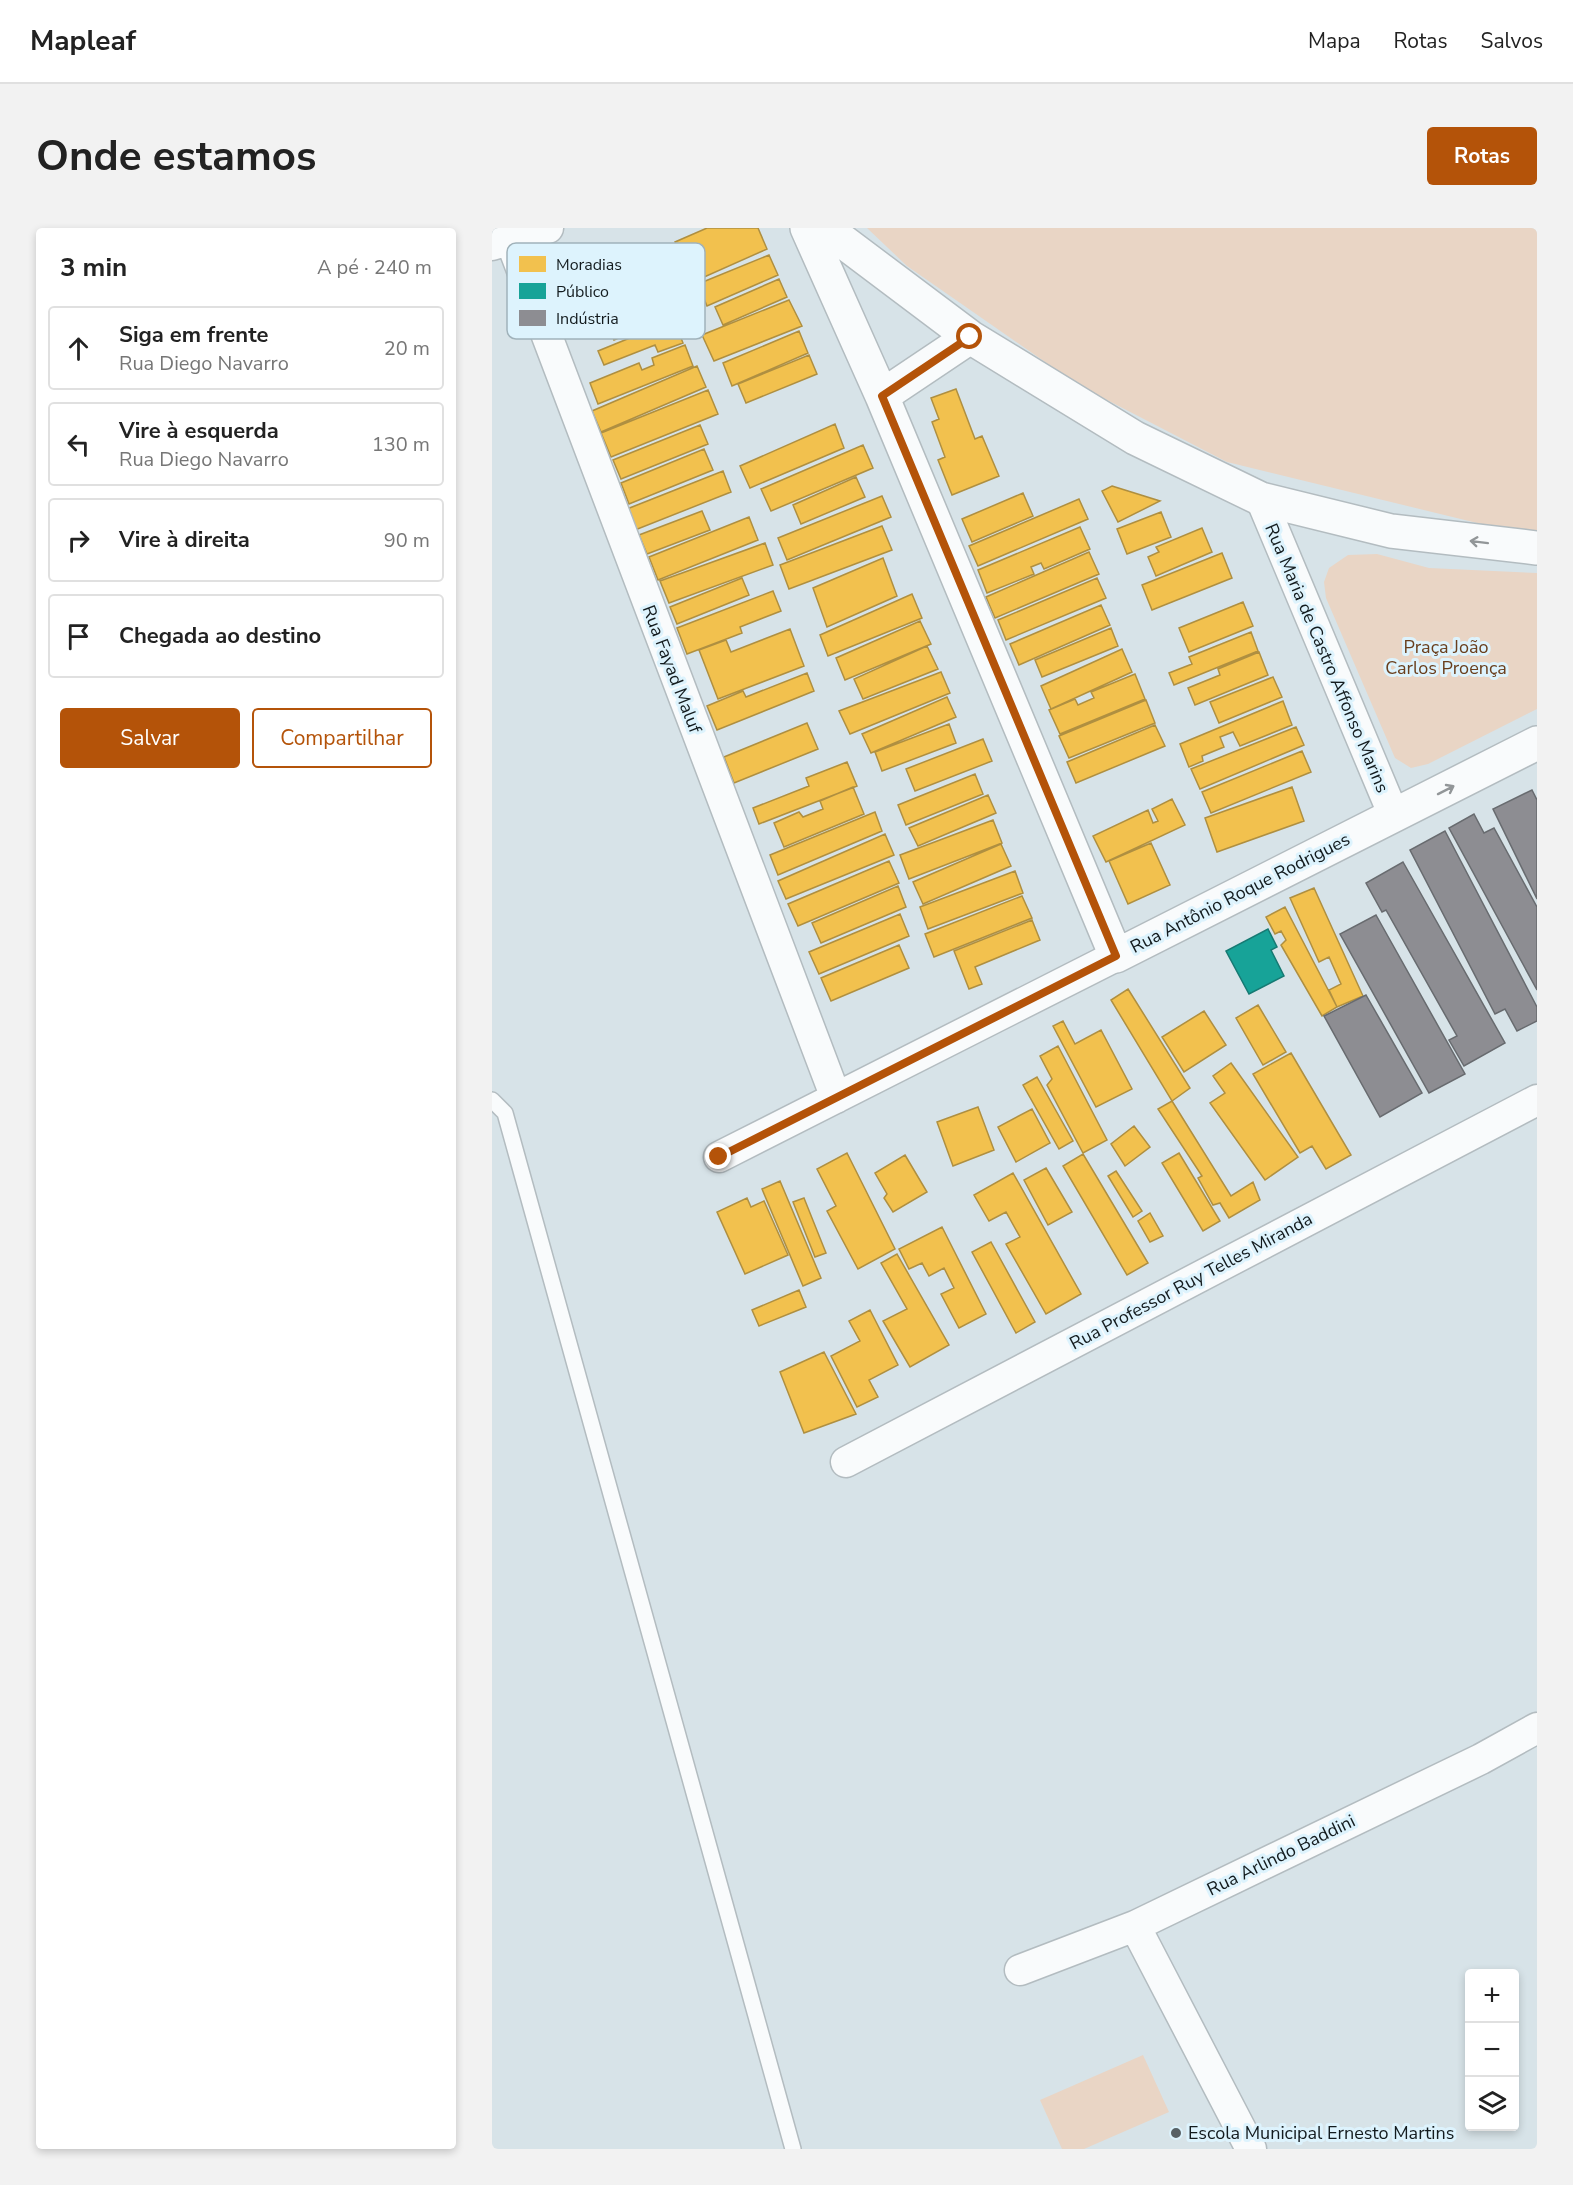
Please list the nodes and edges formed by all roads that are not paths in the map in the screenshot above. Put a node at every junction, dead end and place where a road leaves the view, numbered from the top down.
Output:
1 (548, 228) edge
2 (807, 228) edge
3 (825, 228) edge
4 (502, 237) edge
5 (970, 337) junction
6 (542, 339) edge
7 (882, 396) junction
8 (1261, 499) junction
9 (1537, 548) edge
10 (1537, 743) edge
11 (1394, 816) junction
12 (1116, 956) junction
13 (836, 1098) junction
14 (492, 1100) edge
15 (1537, 1100) edge
16 (719, 1157) dead end
17 (846, 1462) dead end
18 (1537, 1728) edge
19 (1135, 1926) junction
20 (1020, 1970) dead end
21 (793, 2149) edge
22 (1251, 2149) edge

1 - 4 street
2 - 7 street
3 - 5 street
5 - 7 street
5 - 8 street
6 - 13 street, Rua Fayad Maluf
7 - 12 street
9 -> 8 street
8 - 11 street, Rua Maria de Castro Affonso Marins
11 -> 10 street, Rua Antônio Roque Rodrigues
11 - 12 street, Rua Antônio Roque Rodrigues
12 - 13 street, Rua Antônio Roque Rodrigues
13 - 16 street, Rua Antônio Roque Rodrigues
14 - 21 lane
15 - 17 street, Rua Professor Ruy Telles Miranda
18 - 19 street, Rua Arlindo Baddini
19 - 20 street, Rua Arlindo Baddini
19 - 22 street

